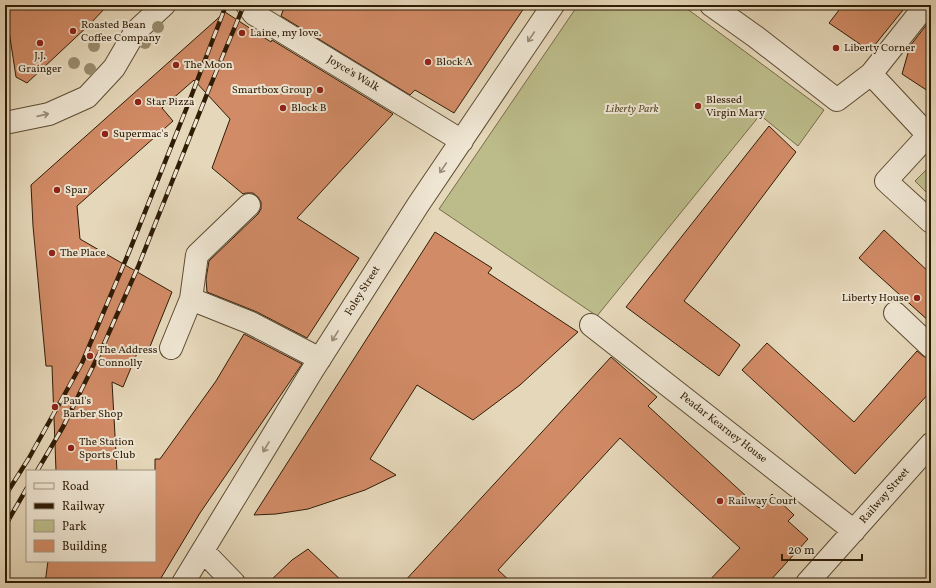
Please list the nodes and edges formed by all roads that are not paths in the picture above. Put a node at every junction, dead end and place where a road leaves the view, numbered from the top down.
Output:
1 (164, 5) edge
2 (247, 5) edge
3 (553, 5) edge
4 (710, 5) edge
5 (926, 5) edge
6 (871, 74) junction
7 (5, 123) edge
8 (930, 133) edge
9 (462, 141) junction
10 (249, 205) dead end
11 (931, 222) edge
12 (192, 299) junction
13 (895, 314) dead end
14 (591, 325) dead end
15 (931, 347) edge
16 (171, 348) dead end
17 (320, 359) junction
18 (929, 451) edge
19 (854, 531) junction
20 (203, 551) junction
21 (183, 583) edge
22 (234, 583) edge
23 (807, 583) edge

7 -> 1 street
2 - 9 street, Joyce's Walk
3 -> 9 street, Foley Street
4 - 6 street
5 - 6 street
6 - 8 street
8 - 11 street
9 -> 17 street, Foley Street
10 - 12 street
12 - 16 street
12 - 17 street
13 - 15 street
14 - 19 street, Peadar Kearney House
17 -> 20 street, Foley Street
18 - 19 street, Railway Street
19 - 23 street, Railway Street
20 - 21 street, Foley Street
20 - 22 street

